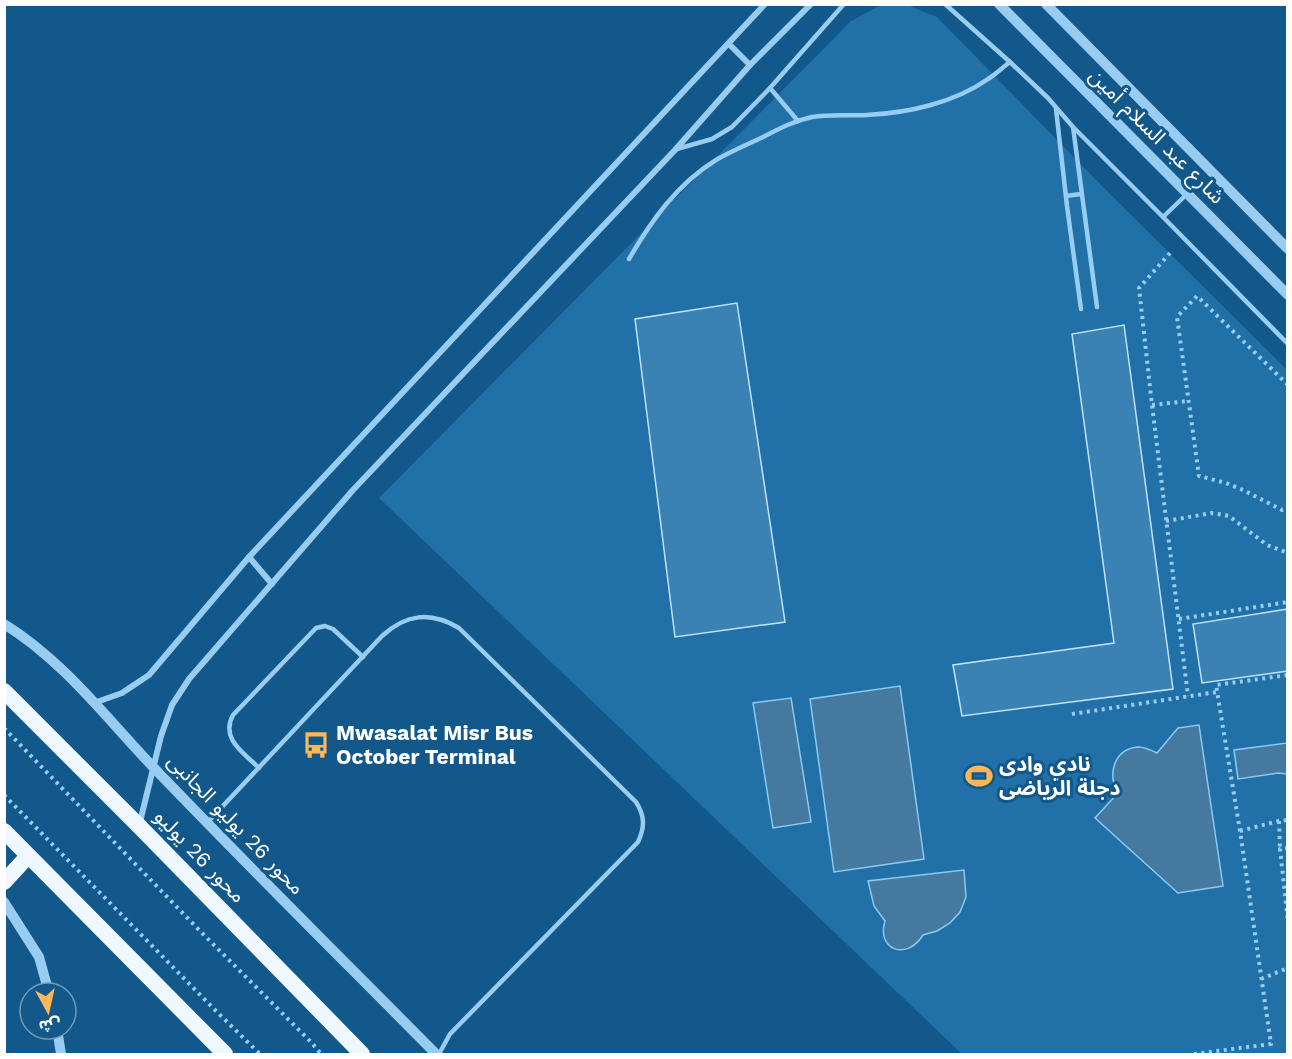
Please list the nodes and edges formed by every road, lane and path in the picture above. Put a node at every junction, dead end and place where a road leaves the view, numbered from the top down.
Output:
1 (765, 4) edge
2 (811, 4) edge
3 (844, 4) edge
4 (945, 4) edge
5 (999, 4) edge
6 (1047, 4) edge
7 (729, 44) junction
8 (1010, 62) junction
9 (750, 65) junction
10 (770, 88) junction
11 (1056, 108) junction
12 (798, 121) junction
13 (1073, 127) junction
14 (675, 150) junction
15 (1081, 194) junction
16 (1187, 194) junction
17 (1066, 196) junction
18 (1163, 217) junction
19 (1287, 249) edge
20 (1170, 253) dead end
21 (629, 259) dead end
22 (1287, 295) edge
23 (1097, 307) dead end
24 (1081, 309) dead end
25 (1287, 344) edge
26 (1287, 385) edge
27 (1188, 401) junction
28 (1152, 405) junction
29 (1287, 508) edge
30 (1166, 520) junction
31 (1287, 553) edge
32 (249, 556) junction
33 (272, 584) junction
34 (1287, 602) edge
35 (1179, 619) junction
36 (4, 624) edge
37 (363, 657) junction
38 (1287, 675) edge
39 (4, 691) edge
40 (1217, 692) junction
41 (1188, 696) junction
42 (94, 703) junction
43 (1072, 714) dead end
44 (4, 728) edge
45 (153, 767) junction
46 (259, 768) junction
47 (4, 795) edge
48 (1287, 820) edge
49 (1279, 821) junction
50 (207, 823) junction
51 (139, 826) junction
52 (4, 831) edge
53 (1239, 831) junction
54 (1287, 848) edge
55 (1280, 849) junction
56 (28, 856) junction
57 (4, 882) edge
58 (4, 902) edge
59 (1287, 922) edge
60 (1287, 968) edge
61 (1261, 979) junction
62 (46, 981) edge
63 (225, 1054) edge
64 (260, 1054) edge
65 (321, 1054) edge
66 (362, 1054) edge
67 (437, 1054) edge
68 (1194, 1054) edge

1 - 7 street
2 - 9 street
3 - 10 lane
4 - 8 lane
5 - 16 street, شارع عبد السلام أمين
6 - 19 street, شارع عبد السلام أمين
7 - 9 street
7 - 32 street
8 - 11 lane
8 - 12 lane
9 - 14 street
10 - 12 lane
10 - 14 lane
11 - 13 lane
11 - 17 lane
12 - 21 lane
13 - 15 lane
13 - 18 lane
14 - 33 street
15 - 17 lane
15 - 23 lane
16 - 18 lane
16 - 22 street, شارع عبد السلام أمين
17 - 24 lane
18 - 25 lane
20 - 28 path
26 - 27 path
27 - 28 path
27 - 29 path
28 - 30 path
30 - 31 path
30 - 35 path
32 - 33 street
32 - 42 street
33 - 45 street
34 - 35 path
35 - 41 path
36 - 42 street, محور 26 يوليو الجانبى
37 - 46 lane
37 - 46 lane
37 - 67 lane
38 - 40 path
39 - 51 highway, محور 26 يوليو
40 - 41 path
40 - 53 path
41 - 43 path
42 - 45 street, محور 26 يوليو الجانبى
44 - 65 path
45 - 50 street, محور 26 يوليو الجانبى
45 - 51 street
46 - 50 lane
47 - 64 path
48 - 49 path
49 - 53 path
49 - 55 path
50 - 67 street, محور 26 يوليو الجانبى
51 - 66 highway, محور 26 يوليو
52 - 56 highway
53 - 61 path
54 - 55 path
55 - 59 path
56 - 57 highway
56 - 63 highway
58 - 62 street
60 - 61 path
61 - 68 path

